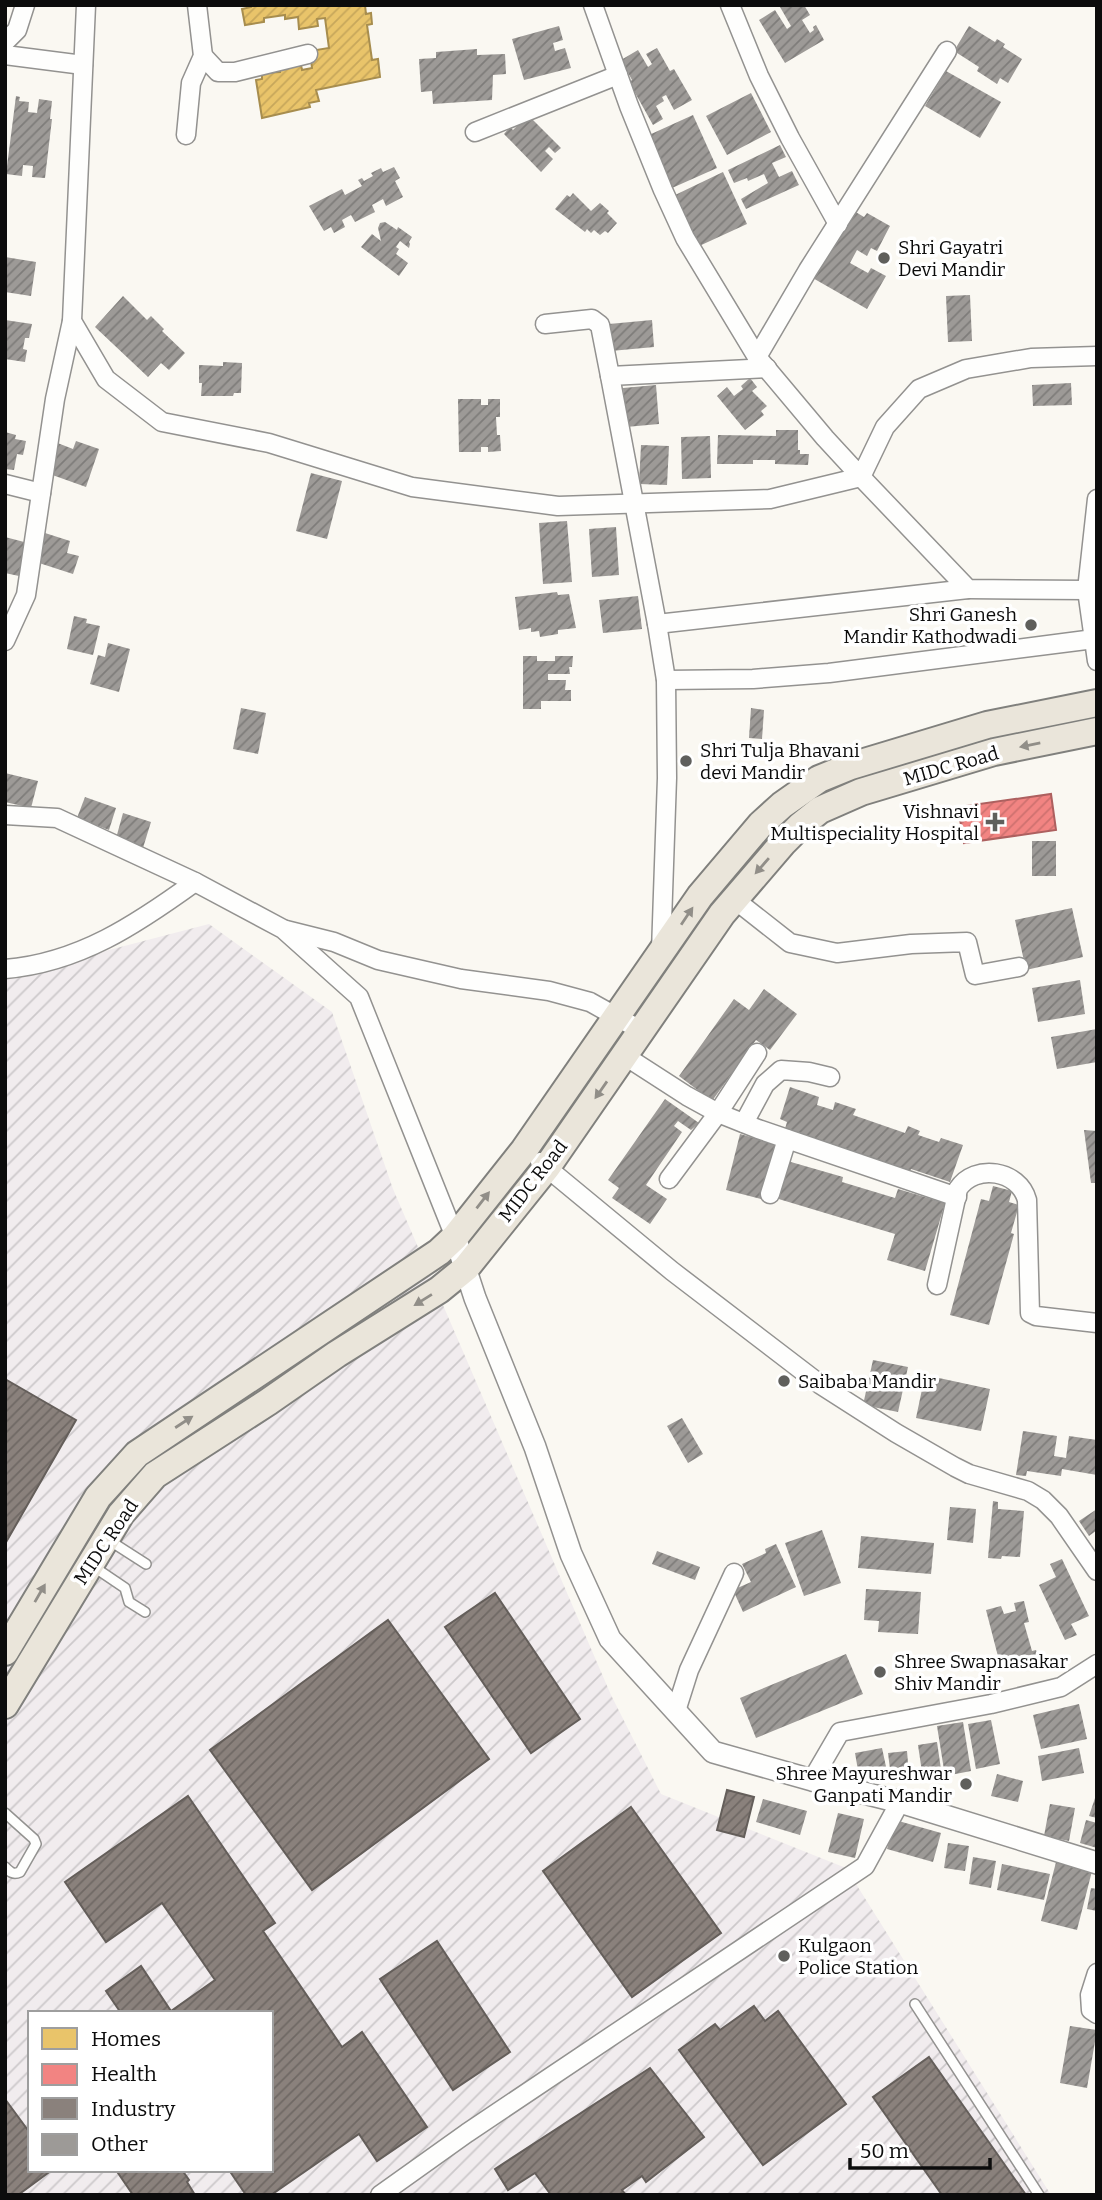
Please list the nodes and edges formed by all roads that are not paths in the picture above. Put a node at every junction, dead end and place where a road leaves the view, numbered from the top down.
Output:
1 (25, 5) edge
2 (86, 5) edge
3 (197, 5) edge
4 (593, 5) edge
5 (730, 5) edge
6 (5, 42) edge
7 (947, 51) dead end
8 (309, 54) dead end
9 (5, 55) edge
10 (203, 56) junction
11 (83, 65) junction
12 (618, 75) junction
13 (475, 132) dead end
14 (186, 135) dead end
15 (838, 224) junction
16 (72, 321) junction
17 (545, 324) dead end
18 (1097, 356) edge
19 (762, 362) junction
20 (610, 376) junction
21 (860, 477) junction
22 (5, 484) edge
23 (41, 493) junction
24 (1097, 499) edge
25 (634, 504) junction
26 (968, 589) junction
27 (1087, 590) junction
28 (657, 624) junction
29 (1094, 639) junction
30 (5, 641) edge
31 (1097, 661) edge
32 (666, 680) junction
33 (1097, 703) edge
34 (1097, 731) edge
35 (5, 815) edge
36 (195, 882) junction
37 (734, 899) junction
38 (283, 929) junction
39 (661, 955) junction
40 (1019, 967) dead end
41 (5, 969) edge
42 (618, 1017) junction
43 (642, 1031) junction
44 (757, 1053) dead end
45 (625, 1056) junction
46 (830, 1077) dead end
47 (718, 1113) junction
48 (744, 1123) junction
49 (787, 1139) junction
50 (524, 1150) junction
51 (547, 1167) junction
52 (669, 1179) dead end
53 (770, 1194) dead end
54 (957, 1197) junction
55 (455, 1237) junction
56 (466, 1268) junction
57 (937, 1285) dead end
58 (1097, 1323) edge
59 (310, 1338) junction
60 (324, 1362) junction
61 (106, 1538) junction
62 (90, 1564) junction
63 (146, 1564) dead end
64 (1097, 1571) edge
65 (734, 1573) dead end
66 (145, 1612) dead end
67 (5, 1652) edge
68 (1097, 1664) edge
69 (15, 1666) edge
70 (5, 1705) edge
71 (676, 1711) junction
72 (812, 1780) junction
73 (900, 1802) junction
74 (5, 1813) edge
75 (1097, 1863) edge
76 (5, 1867) edge
77 (1097, 1973) edge
78 (915, 2004) dead end
79 (1097, 2014) edge
80 (380, 2195) edge
81 (1039, 2195) edge

1 - 6 street
2 - 11 street
3 - 10 street
4 - 12 street
5 - 15 street
7 - 15 street
8 - 10 street
9 - 11 street
10 - 14 street
11 - 16 street
12 - 13 street
12 - 19 street
15 - 19 street
16 - 23 street
16 - 25 street
17 - 20 street
18 - 21 street
19 - 20 street
19 - 21 street
20 - 25 street
21 - 25 street
21 - 26 street
22 - 23 street
23 - 30 street
24 - 27 street
25 - 28 street
26 - 27 street
26 - 28 street
27 - 29 street
28 - 32 street
29 - 31 street
29 - 32 street
32 - 39 street
39 -> 33 main road, MIDC Road
34 -> 37 main road, MIDC Road
35 - 36 street
36 - 38 street
36 - 41 street
37 - 40 street
37 - 43 main road, MIDC Road
38 - 42 street
38 - 55 street
39 - 42 main road, MIDC Road
42 - 43 street
42 - 50 main road, MIDC Road
43 - 45 main road, MIDC Road
44 - 47 street
45 - 47 street
45 -> 51 main road, MIDC Road
46 - 48 street
47 - 48 street
47 - 52 street
48 - 49 street
49 - 53 street
49 - 54 street
50 - 51 street
55 -> 50 main road, MIDC Road
51 - 56 main road, MIDC Road
51 - 64 street
54 - 57 street
54 - 58 street
55 - 56 street
55 - 59 main road, MIDC Road
56 -> 60 main road, MIDC Road
56 - 71 street
59 - 60 main road
67 -> 59 main road, MIDC Road
60 - 61 main road, MIDC Road
61 - 62 main road, MIDC Road
61 - 63 lane
62 - 66 lane
62 - 69 main road, MIDC Road
65 - 71 street
68 - 72 street
69 - 70 main road, MIDC Road
71 - 72 street
72 - 73 street
73 - 75 street
73 - 80 street
74 - 76 lane
77 - 79 street
78 - 81 lane

